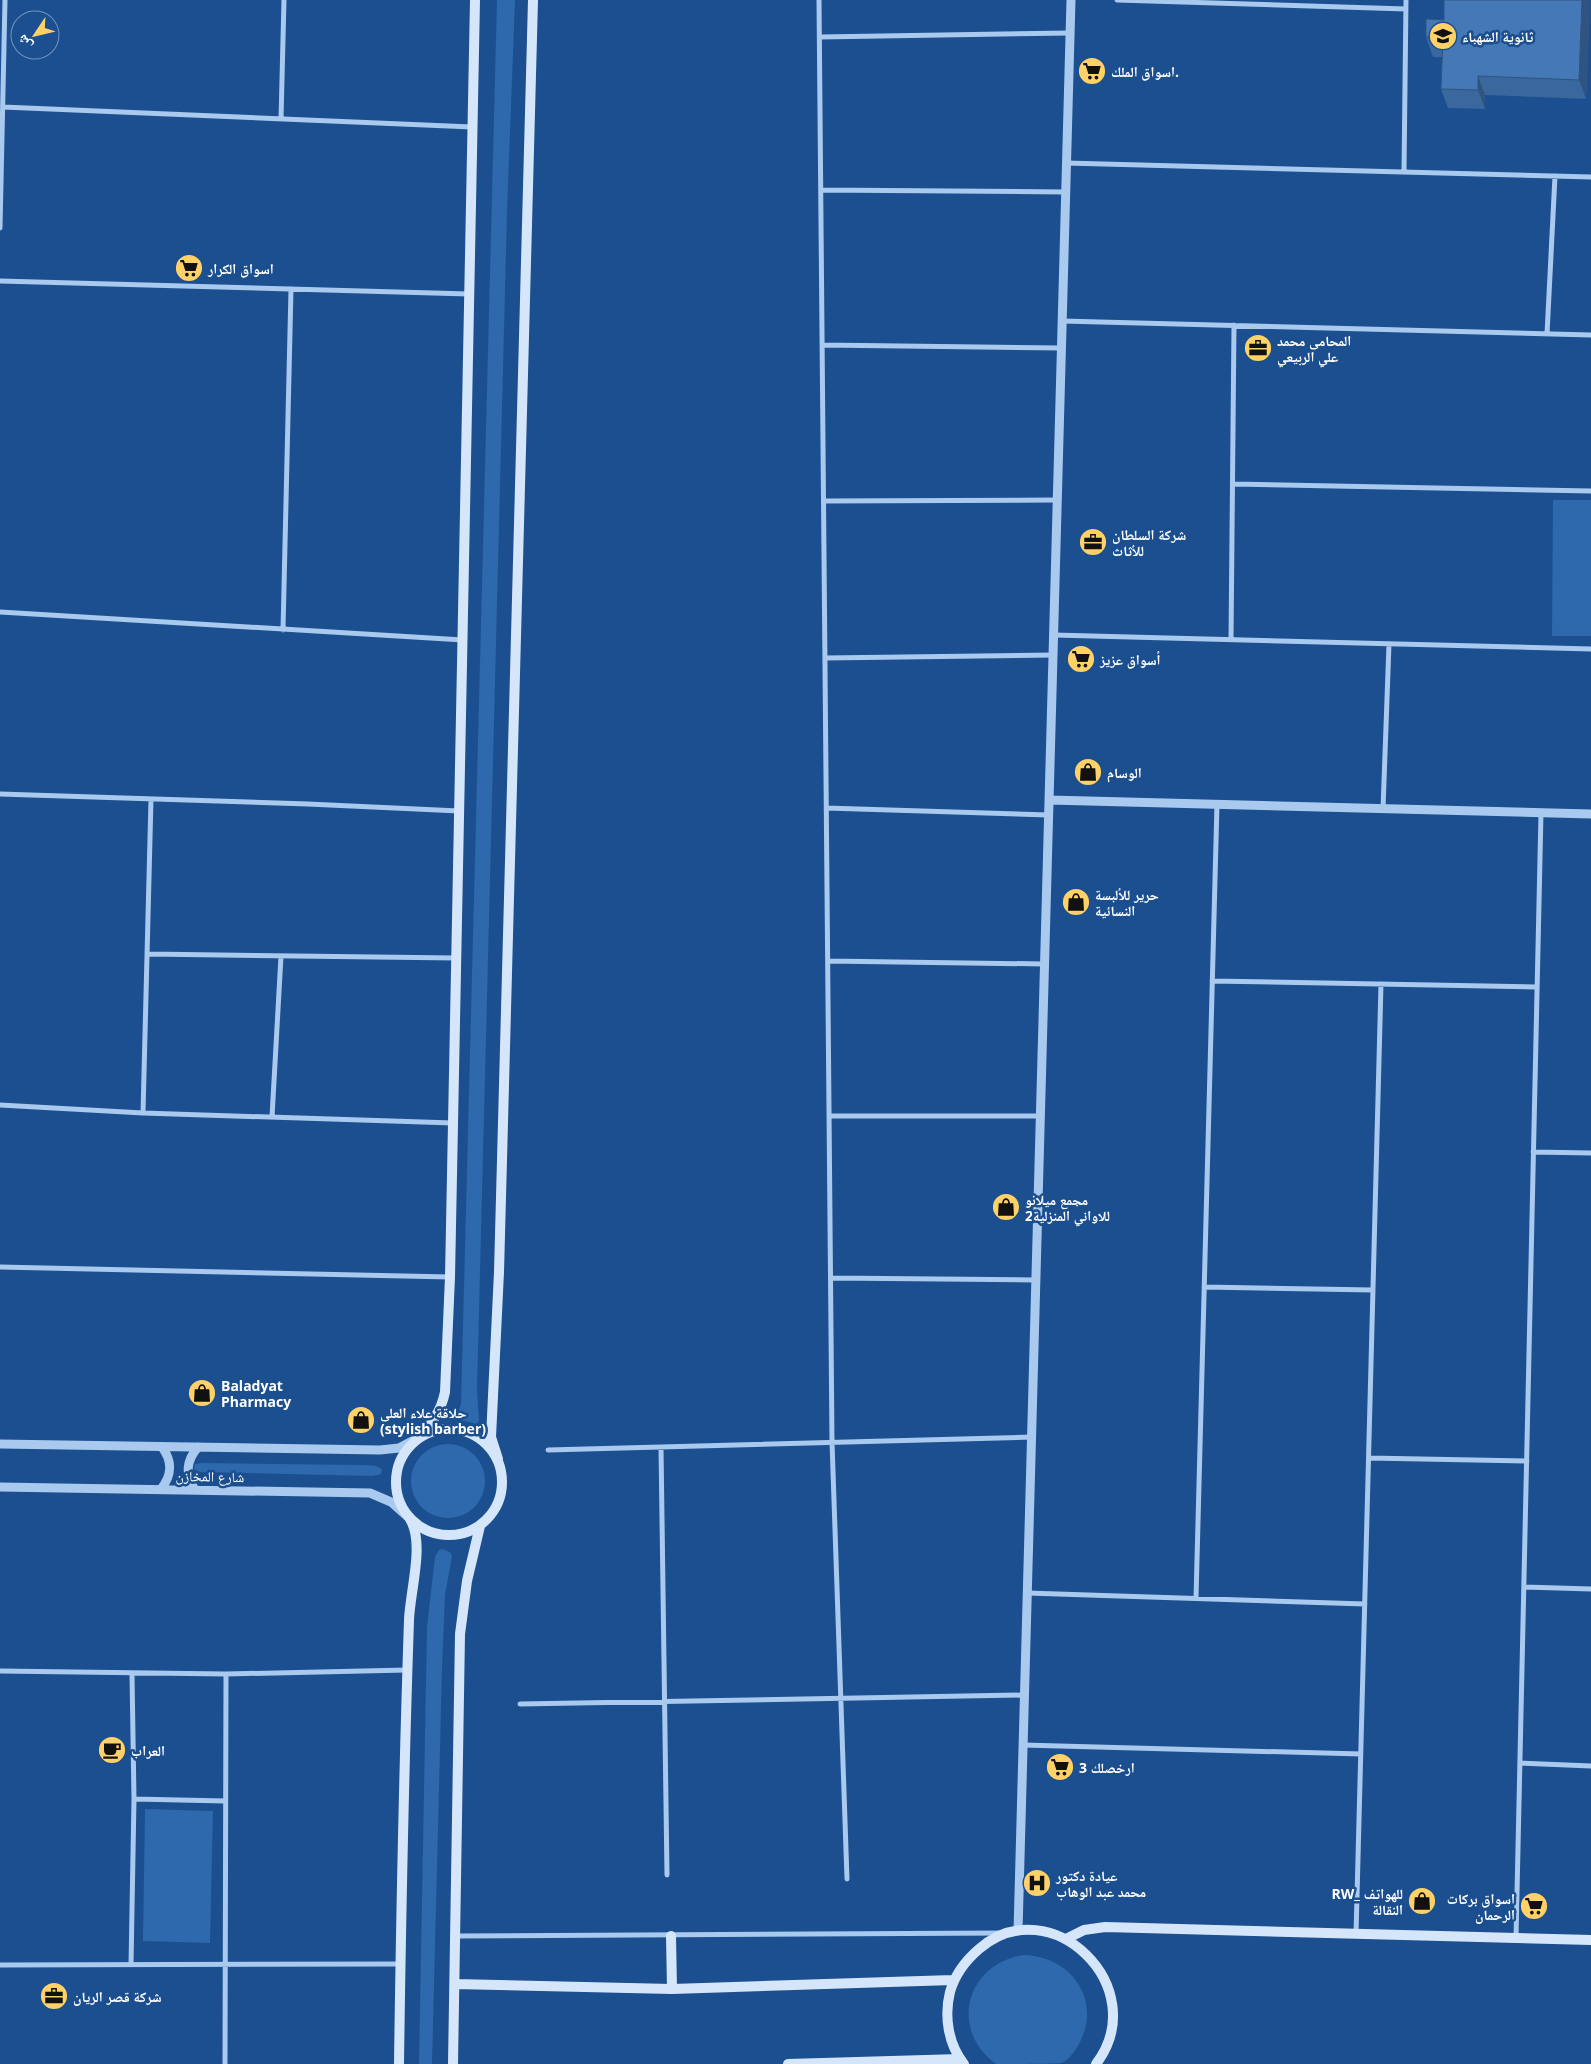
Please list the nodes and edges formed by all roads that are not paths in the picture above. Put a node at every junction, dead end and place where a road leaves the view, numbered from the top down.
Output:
1 (5, 0) edge
2 (284, 0) edge
3 (475, 0) edge
4 (533, 0) edge
5 (820, 0) edge
6 (1071, 0) edge
7 (1117, 0) edge
8 (1406, 0) edge
9 (1243, 2) edge
10 (1406, 9) junction
11 (1070, 33) junction
12 (820, 38) junction
13 (3, 107) junction
14 (281, 119) junction
15 (473, 128) junction
16 (1066, 163) junction
17 (1404, 172) junction
18 (1555, 176) junction
19 (1591, 177) edge
20 (821, 190) junction
21 (1066, 192) junction
22 (0, 228) edge
23 (0, 281) edge
24 (290, 289) junction
25 (470, 294) junction
26 (1062, 321) junction
27 (1234, 325) junction
28 (1547, 334) junction
29 (1591, 335) edge
30 (822, 345) junction
31 (1061, 348) junction
32 (1233, 484) junction
33 (1591, 491) edge
34 (1057, 500) junction
35 (824, 501) junction
36 (0, 612) edge
37 (283, 630) junction
38 (1054, 635) junction
39 (462, 640) junction
40 (1231, 640) junction
41 (1389, 644) junction
42 (1591, 649) edge
43 (1053, 655) junction
44 (825, 658) junction
45 (0, 794) edge
46 (151, 799) junction
47 (1049, 800) junction
48 (1217, 804) junction
49 (826, 808) junction
50 (1383, 809) junction
51 (459, 811) junction
52 (1541, 813) junction
53 (1591, 814) edge
54 (1049, 815) junction
55 (148, 954) junction
56 (281, 956) junction
57 (457, 958) junction
58 (828, 961) junction
59 (1044, 964) junction
60 (1212, 981) junction
61 (1381, 984) junction
62 (1537, 987) junction
63 (0, 1105) edge
64 (143, 1113) junction
65 (830, 1116) junction
66 (1040, 1116) junction
67 (272, 1117) junction
68 (453, 1123) junction
69 (1533, 1152) junction
70 (1591, 1154) edge
71 (0, 1267) edge
72 (450, 1277) junction
73 (831, 1278) junction
74 (1036, 1280) junction
75 (1204, 1287) junction
76 (1373, 1290) junction
77 (1032, 1437) junction
78 (416, 1439) junction
79 (832, 1442) junction
80 (0, 1444) edge
81 (162, 1446) junction
82 (198, 1447) junction
83 (660, 1447) junction
84 (548, 1450) dead end
85 (1369, 1458) junction
86 (498, 1459) junction
87 (1527, 1461) junction
88 (0, 1487) edge
89 (161, 1489) junction
90 (195, 1490) junction
91 (410, 1519) junction
92 (480, 1526) junction
93 (1524, 1587) junction
94 (1591, 1590) edge
95 (1027, 1593) junction
96 (1196, 1598) junction
97 (1365, 1604) junction
98 (408, 1670) junction
99 (0, 1671) edge
100 (132, 1674) junction
101 (226, 1674) junction
102 (1024, 1695) junction
103 (841, 1698) junction
104 (664, 1701) junction
105 (520, 1704) dead end
106 (1023, 1745) junction
107 (1361, 1754) junction
108 (1520, 1763) junction
109 (1591, 1766) edge
110 (134, 1799) junction
111 (225, 1800) junction
112 (667, 1875) dead end
113 (847, 1879) dead end
114 (1013, 1932) junction
115 (1356, 1934) junction
116 (456, 1936) junction
117 (671, 1936) junction
118 (1516, 1938) junction
119 (1066, 1939) junction
120 (1591, 1940) edge
121 (224, 1964) junction
122 (400, 1964) junction
123 (0, 1965) edge
124 (131, 1965) junction
125 (954, 1980) junction
126 (455, 1984) junction
127 (672, 1989) junction
128 (962, 2061) edge
129 (225, 2064) edge
130 (399, 2064) edge
131 (453, 2064) edge
132 (788, 2064) edge
133 (1096, 2064) edge

1 - 13 street
2 - 14 street
3 - 15 main road
4 - 86 main road
5 - 12 street
6 - 11 street
7 - 9 street
8 - 10 street
9 - 10 street
10 - 17 street
11 - 12 street
11 - 16 street
12 - 20 street
13 - 14 street
13 - 22 street
14 - 15 street
15 - 25 main road
16 - 17 street
16 - 21 street
17 - 18 street
18 - 19 street
18 - 28 street
20 - 21 street
20 - 30 street
21 - 26 street
23 - 24 street
24 - 25 street
24 - 37 street
25 - 39 main road
26 - 27 street
26 - 31 street
27 - 28 street
27 - 32 street
28 - 29 street
30 - 31 street
30 - 35 street
31 - 34 street
32 - 33 street
32 - 40 street
34 - 35 street
34 - 38 street
35 - 44 street
36 - 37 street
37 - 39 street
38 - 40 street
38 - 43 street
39 - 51 main road
40 - 41 street
41 - 42 street
41 - 50 street
43 - 44 street
43 - 47 street
44 - 49 street
45 - 46 street
46 - 51 street
46 - 55 street
47 - 48 street
47 - 54 street
48 - 50 street
48 - 60 street
49 - 54 street
49 - 58 street
50 - 52 street
51 - 57 main road
52 - 53 street
52 - 62 street
54 - 59 street
55 - 56 street
55 - 64 street
56 - 57 street
56 - 67 street
57 - 68 main road
58 - 59 street
58 - 65 street
59 - 66 street
60 - 61 street
60 - 75 street
61 - 62 street
61 - 76 street
62 - 69 street
63 - 64 street
64 - 67 street
65 - 66 street
65 - 73 street
66 - 74 street
67 - 68 street
68 - 72 main road
69 - 70 street
69 - 87 street
71 - 72 street
72 - 78 main road
73 - 74 street
73 - 79 street
74 - 77 street
75 - 76 street
75 - 96 street
76 - 85 street
77 - 79 street
77 - 95 street
78 - 82 street, شارع المخازن
78 - 86 main road
78 - 91 main road
79 - 83 street
79 - 103 street
80 - 81 street, شارع المخازن
81 - 82 street, شارع المخازن
81 - 89 street
82 - 90 street
83 - 84 street
83 - 104 street
85 - 87 street
85 - 97 street
86 - 92 main road
87 - 93 street
88 - 89 street, شارع المخازن
89 - 90 street, شارع المخازن
90 - 91 street, شارع المخازن
91 - 92 main road
91 - 98 main road
92 - 116 main road
93 - 94 street
93 - 108 street
95 - 96 street
95 - 102 street
96 - 97 street
97 - 107 street
98 - 101 street
98 - 122 main road
99 - 100 street
100 - 101 street
100 - 110 street
101 - 111 street
102 - 103 street
102 - 106 street
103 - 104 street
103 - 113 street
104 - 105 street
104 - 112 street
106 - 107 street
106 - 114 street
107 - 115 street
108 - 109 street
108 - 118 street
110 - 111 street
110 - 124 street
111 - 121 street
114 - 117 street
114 - 119 main road
114 - 125 main road
115 - 118 main road
115 - 119 main road
116 - 117 street
116 - 126 main road
117 - 127 main road
118 - 120 main road
119 - 133 main road
121 - 122 street
121 - 124 street
121 - 129 street
122 - 130 main road
123 - 124 street
125 - 127 main road
125 - 128 main road
126 - 127 main road
126 - 131 main road
128 - 132 main road

